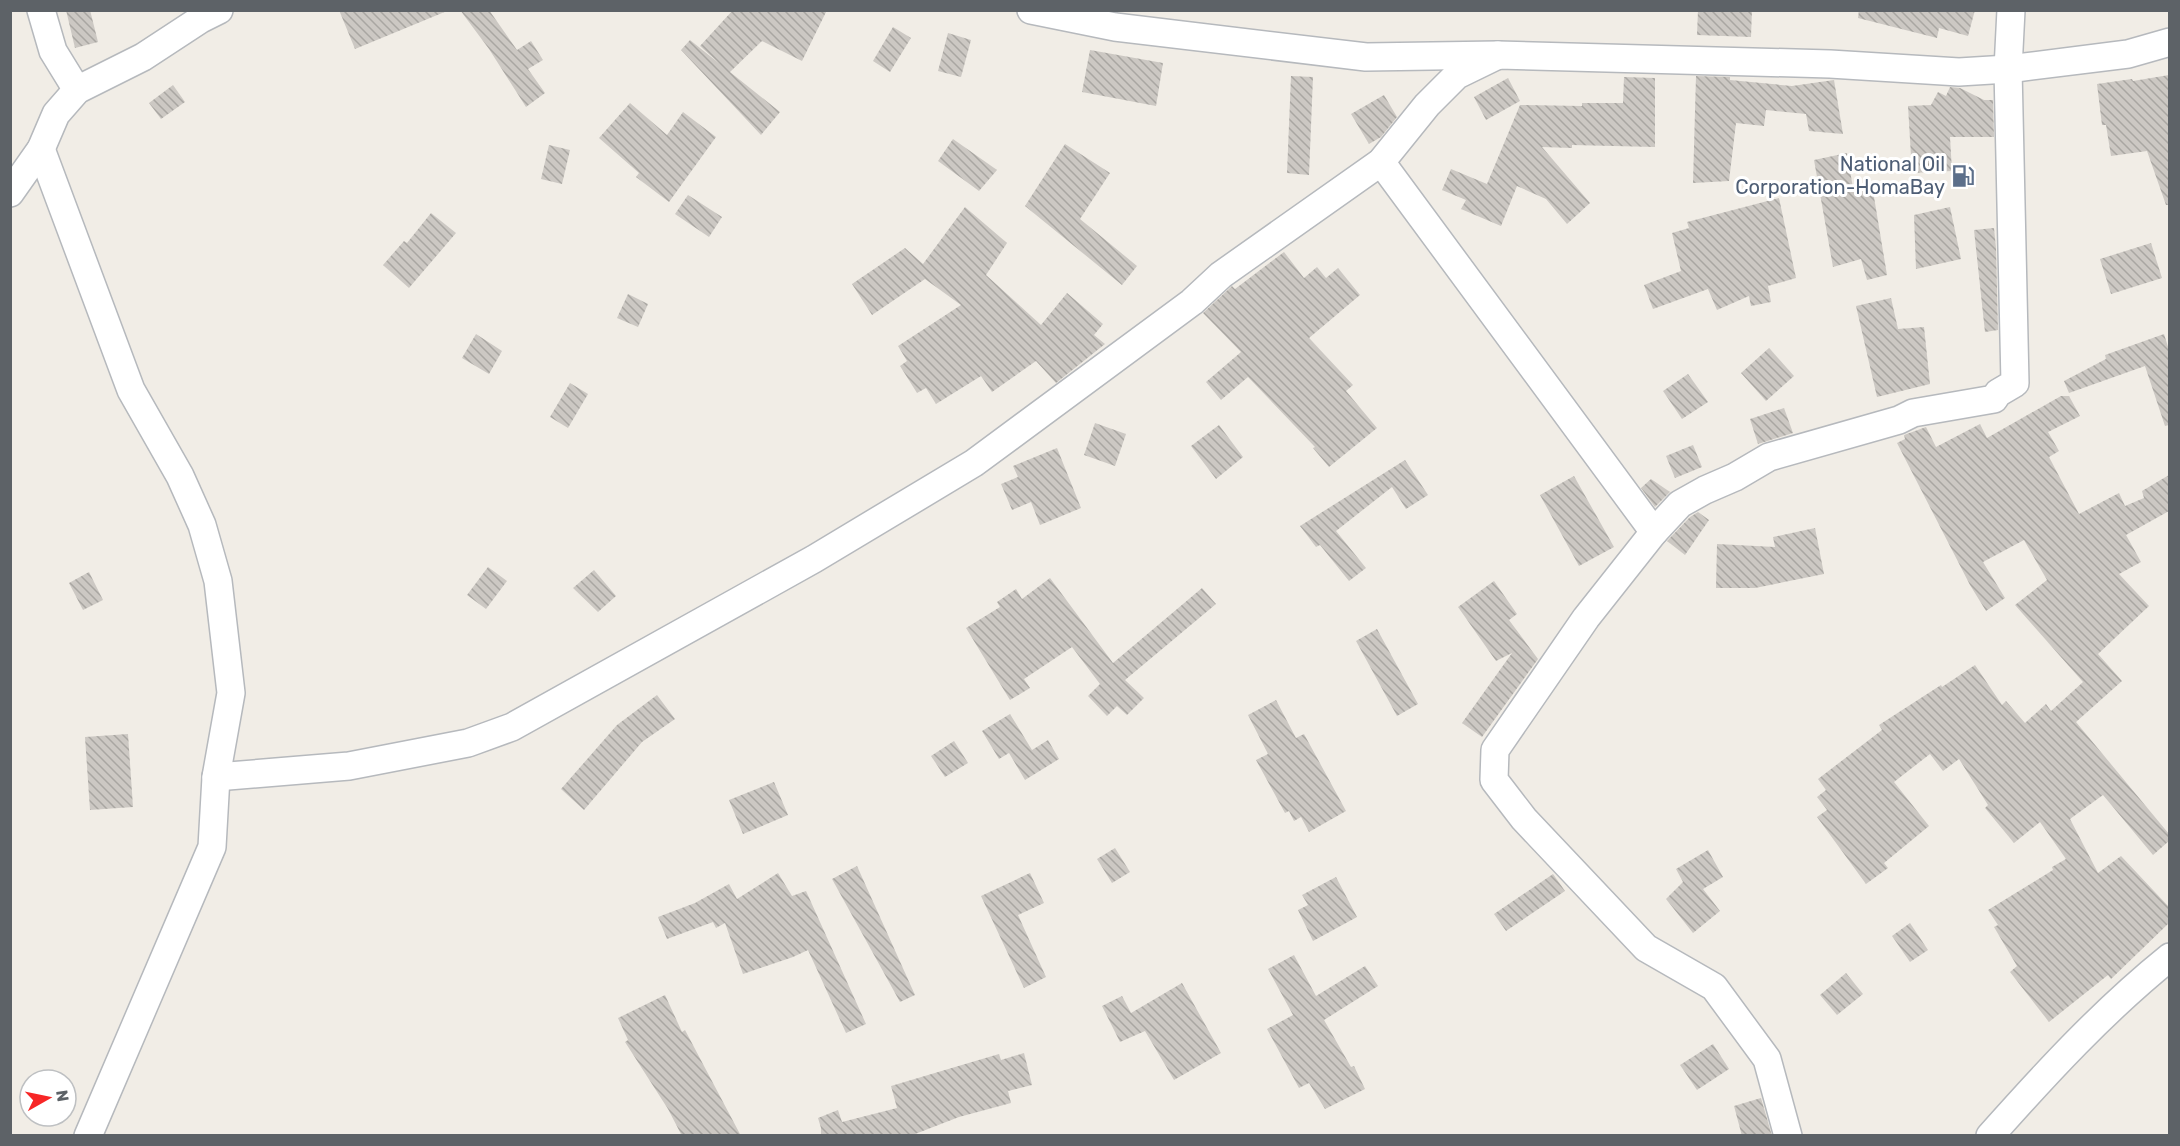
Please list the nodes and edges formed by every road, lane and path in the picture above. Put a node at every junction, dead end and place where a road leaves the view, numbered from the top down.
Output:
1 (42, 10) edge
2 (219, 10) edge
3 (1031, 10) edge
4 (2011, 10) edge
5 (2169, 42) edge
6 (1498, 55) junction
7 (2008, 69) junction
8 (77, 90) junction
9 (42, 148) junction
10 (1381, 162) junction
11 (10, 193) edge
12 (1654, 532) junction
13 (216, 777) junction
14 (2169, 957) edge
15 (88, 1136) edge
16 (1788, 1136) edge
17 (1990, 1136) edge

1 - 8 street
2 - 8 street
3 - 6 street
4 - 7 street
5 - 7 street
6 - 7 street
6 - 10 street
7 - 12 street
8 - 9 street
9 - 11 street
9 - 13 street
10 - 12 street
10 - 13 street
12 - 16 street
13 - 15 street
14 - 17 street

